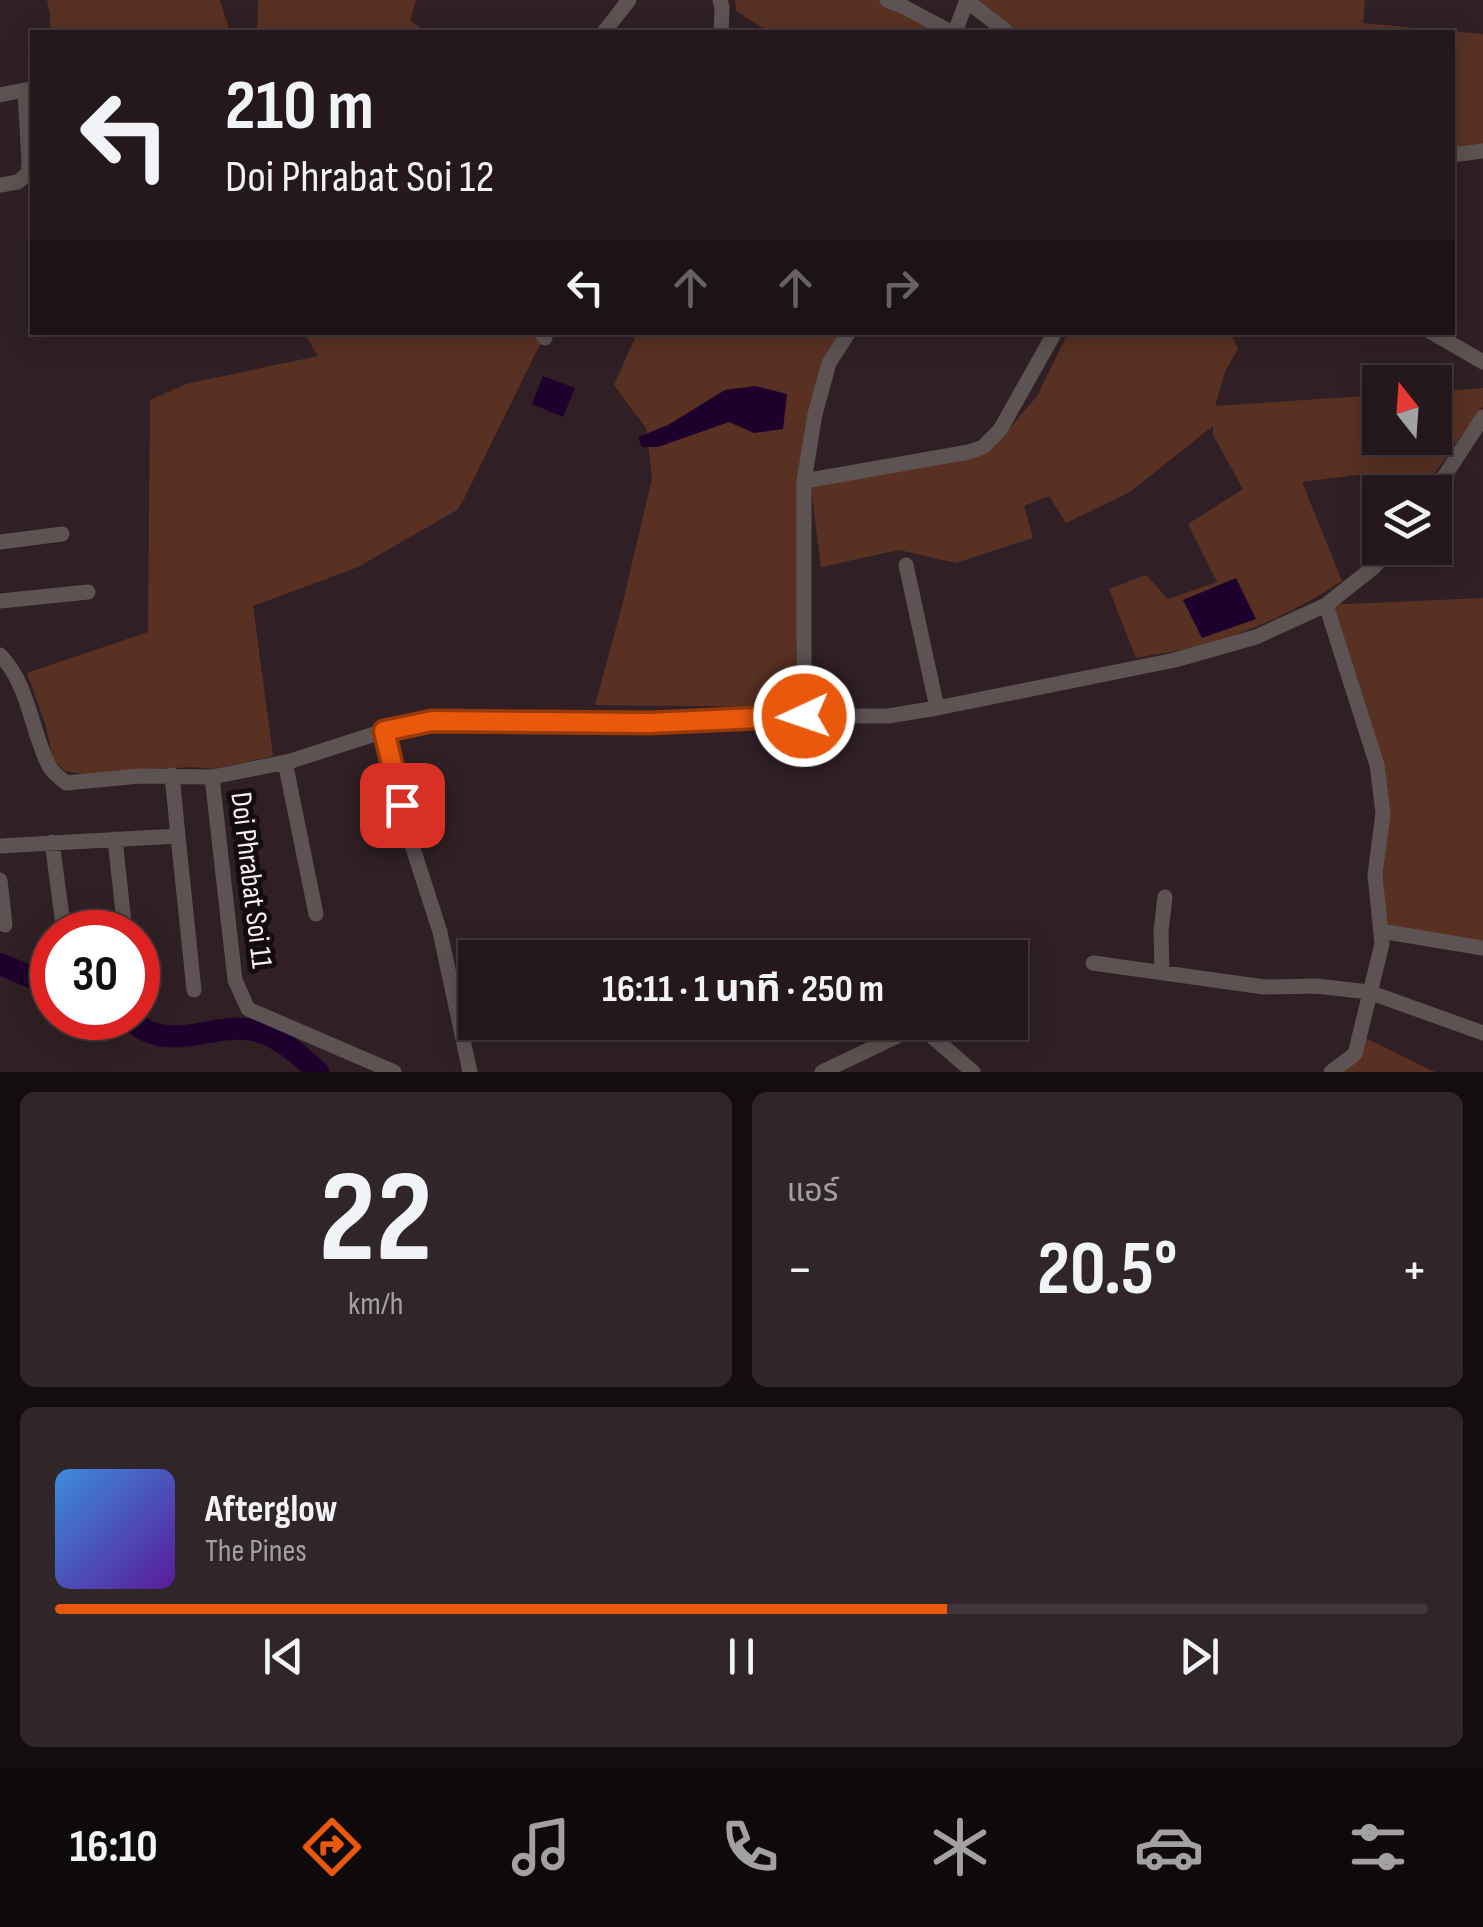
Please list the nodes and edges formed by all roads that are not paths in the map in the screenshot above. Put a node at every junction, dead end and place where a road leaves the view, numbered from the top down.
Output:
1 (629, 0) edge
2 (720, 0) edge
3 (887, 0) edge
4 (967, 0) edge
5 (606, 30) edge
6 (721, 30) edge
7 (949, 30) edge
8 (954, 30) edge
9 (1004, 30) edge
10 (29, 90) edge
11 (0, 95) edge
12 (1483, 151) edge
13 (1455, 154) edge
14 (0, 185) edge
15 (847, 335) edge
16 (1053, 335) edge
17 (1436, 335) edge
18 (1483, 362) edge
19 (1483, 418) edge
20 (1445, 475) edge
21 (804, 481) junction
22 (62, 534) dead end
23 (0, 542) edge
24 (906, 565) dead end
25 (1376, 565) edge
26 (88, 592) dead end
27 (0, 600) edge
28 (1326, 605) junction
29 (0, 656) edge
30 (937, 708) junction
31 (804, 716) junction
32 (384, 731) junction
33 (285, 762) junction
34 (172, 775) junction
35 (212, 777) junction
36 (178, 836) junction
37 (115, 838) junction
38 (52, 842) junction
39 (0, 846) edge
40 (0, 880) edge
41 (1165, 897) dead end
42 (61, 910) edge
43 (123, 910) edge
44 (316, 914) dead end
45 (6, 926) dead end
46 (1381, 931) junction
47 (1483, 948) edge
48 (1093, 963) dead end
49 (1162, 972) junction
50 (194, 990) dead end
51 (1369, 992) junction
52 (1483, 1033) edge
53 (394, 1072) edge
54 (470, 1072) edge
55 (822, 1072) edge
56 (973, 1072) edge
57 (1331, 1072) edge

1 - 5 street
2 - 6 street
3 - 7 street
4 - 8 street
4 - 9 street
10 - 11 street
10 - 14 street
12 - 13 street
15 - 21 street
16 - 21 street
17 - 18 street
19 - 20 street
21 - 31 street
22 - 23 street
24 - 30 street
25 - 28 street
26 - 27 street
28 - 30 street
28 - 46 street
29 - 34 street
30 - 31 street
31 - 32 street
32 - 33 street
32 - 54 street
33 - 35 street
33 - 44 street
34 - 35 street
34 - 36 street
35 - 53 street, Doi Phrabat Soi 11
36 - 37 street
36 - 50 street
37 - 38 street
37 - 43 street
38 - 39 street
38 - 42 street
40 - 45 street
41 - 49 street
46 - 47 street
46 - 51 street
48 - 49 street
49 - 51 street
51 - 52 street
51 - 57 street
55 - 56 street

